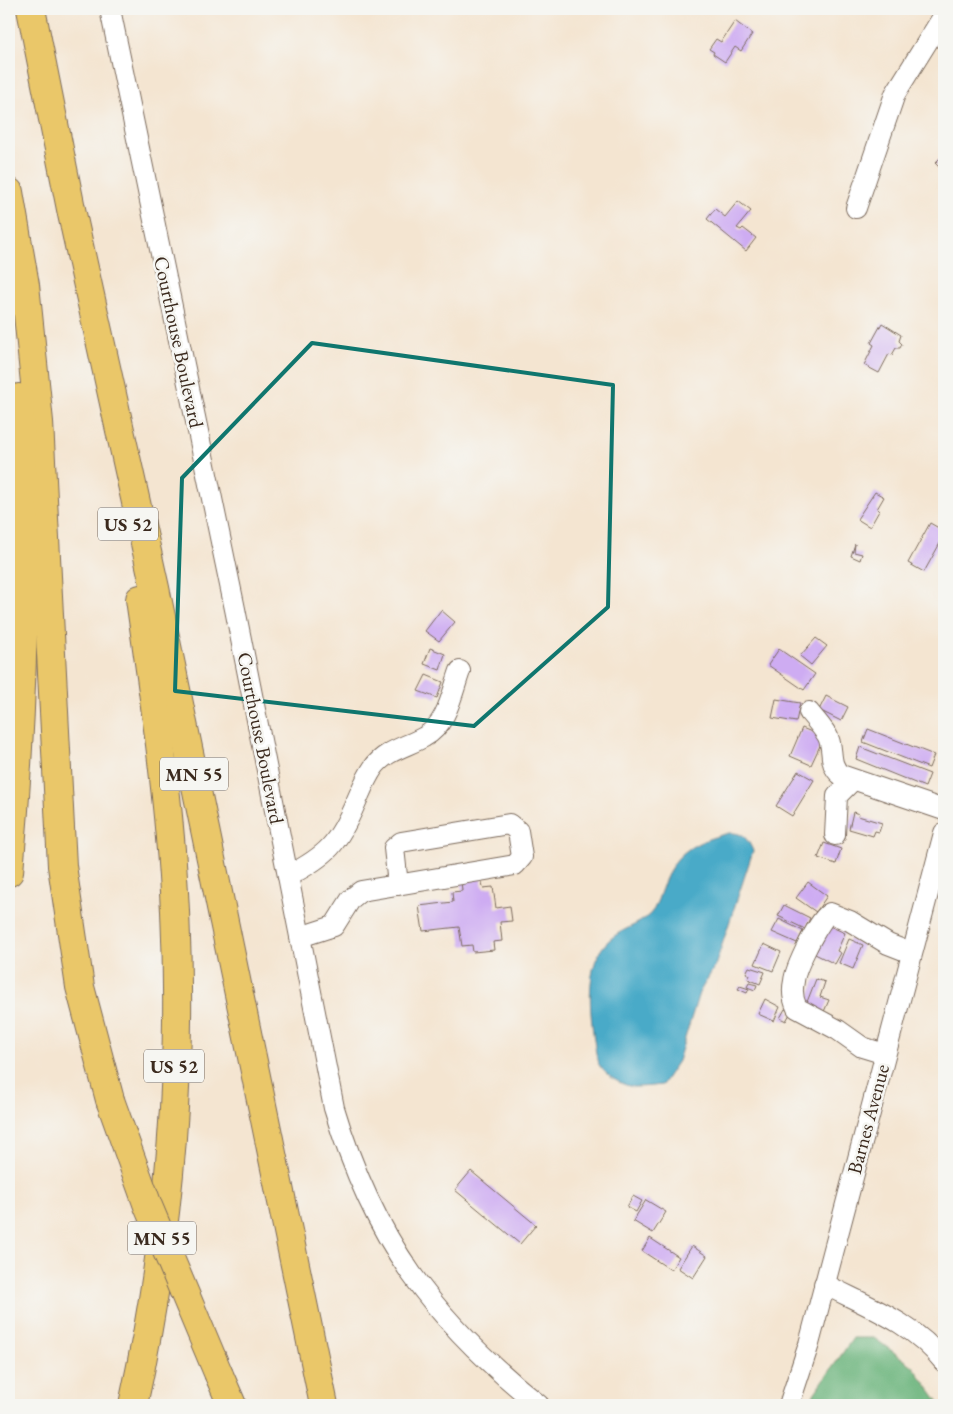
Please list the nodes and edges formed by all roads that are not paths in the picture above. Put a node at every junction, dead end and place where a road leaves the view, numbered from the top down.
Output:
1 (31, 9) edge
2 (110, 9) edge
3 (944, 15) edge
4 (9, 192) edge
5 (856, 208) dead end
6 (9, 259) edge
7 (96, 324) junction
8 (460, 671) dead end
9 (809, 712) dead end
10 (835, 770) junction
11 (853, 780) junction
12 (837, 796) junction
13 (944, 810) edge
14 (944, 833) edge
15 (835, 835) dead end
16 (9, 872) edge
17 (288, 876) junction
18 (398, 885) junction
19 (300, 937) junction
20 (912, 953) junction
21 (885, 1054) junction
22 (824, 1284) junction
23 (944, 1362) edge
24 (133, 1405) edge
25 (232, 1405) edge
26 (324, 1405) edge
27 (539, 1405) edge
28 (789, 1405) edge

1 - 7 highway, US 52
2 - 17 street, Courthouse Boulevard
3 - 5 street
4 - 25 highway, MN 55, bridge
6 - 16 highway
7 - 24 highway, US 52
7 - 26 highway, MN 55
8 - 17 street
9 - 10 street
10 - 11 street
10 - 12 street
11 - 12 street
11 - 13 street
12 - 15 street
14 - 20 street, Barnes Avenue
17 - 19 street, Courthouse Boulevard
18 - 18 street
18 - 19 street
19 - 27 street, Courthouse Boulevard
20 - 21 street, Barnes Avenue
20 - 21 street
21 - 22 street, Barnes Avenue
22 - 23 street
22 - 28 street, Barnes Avenue

